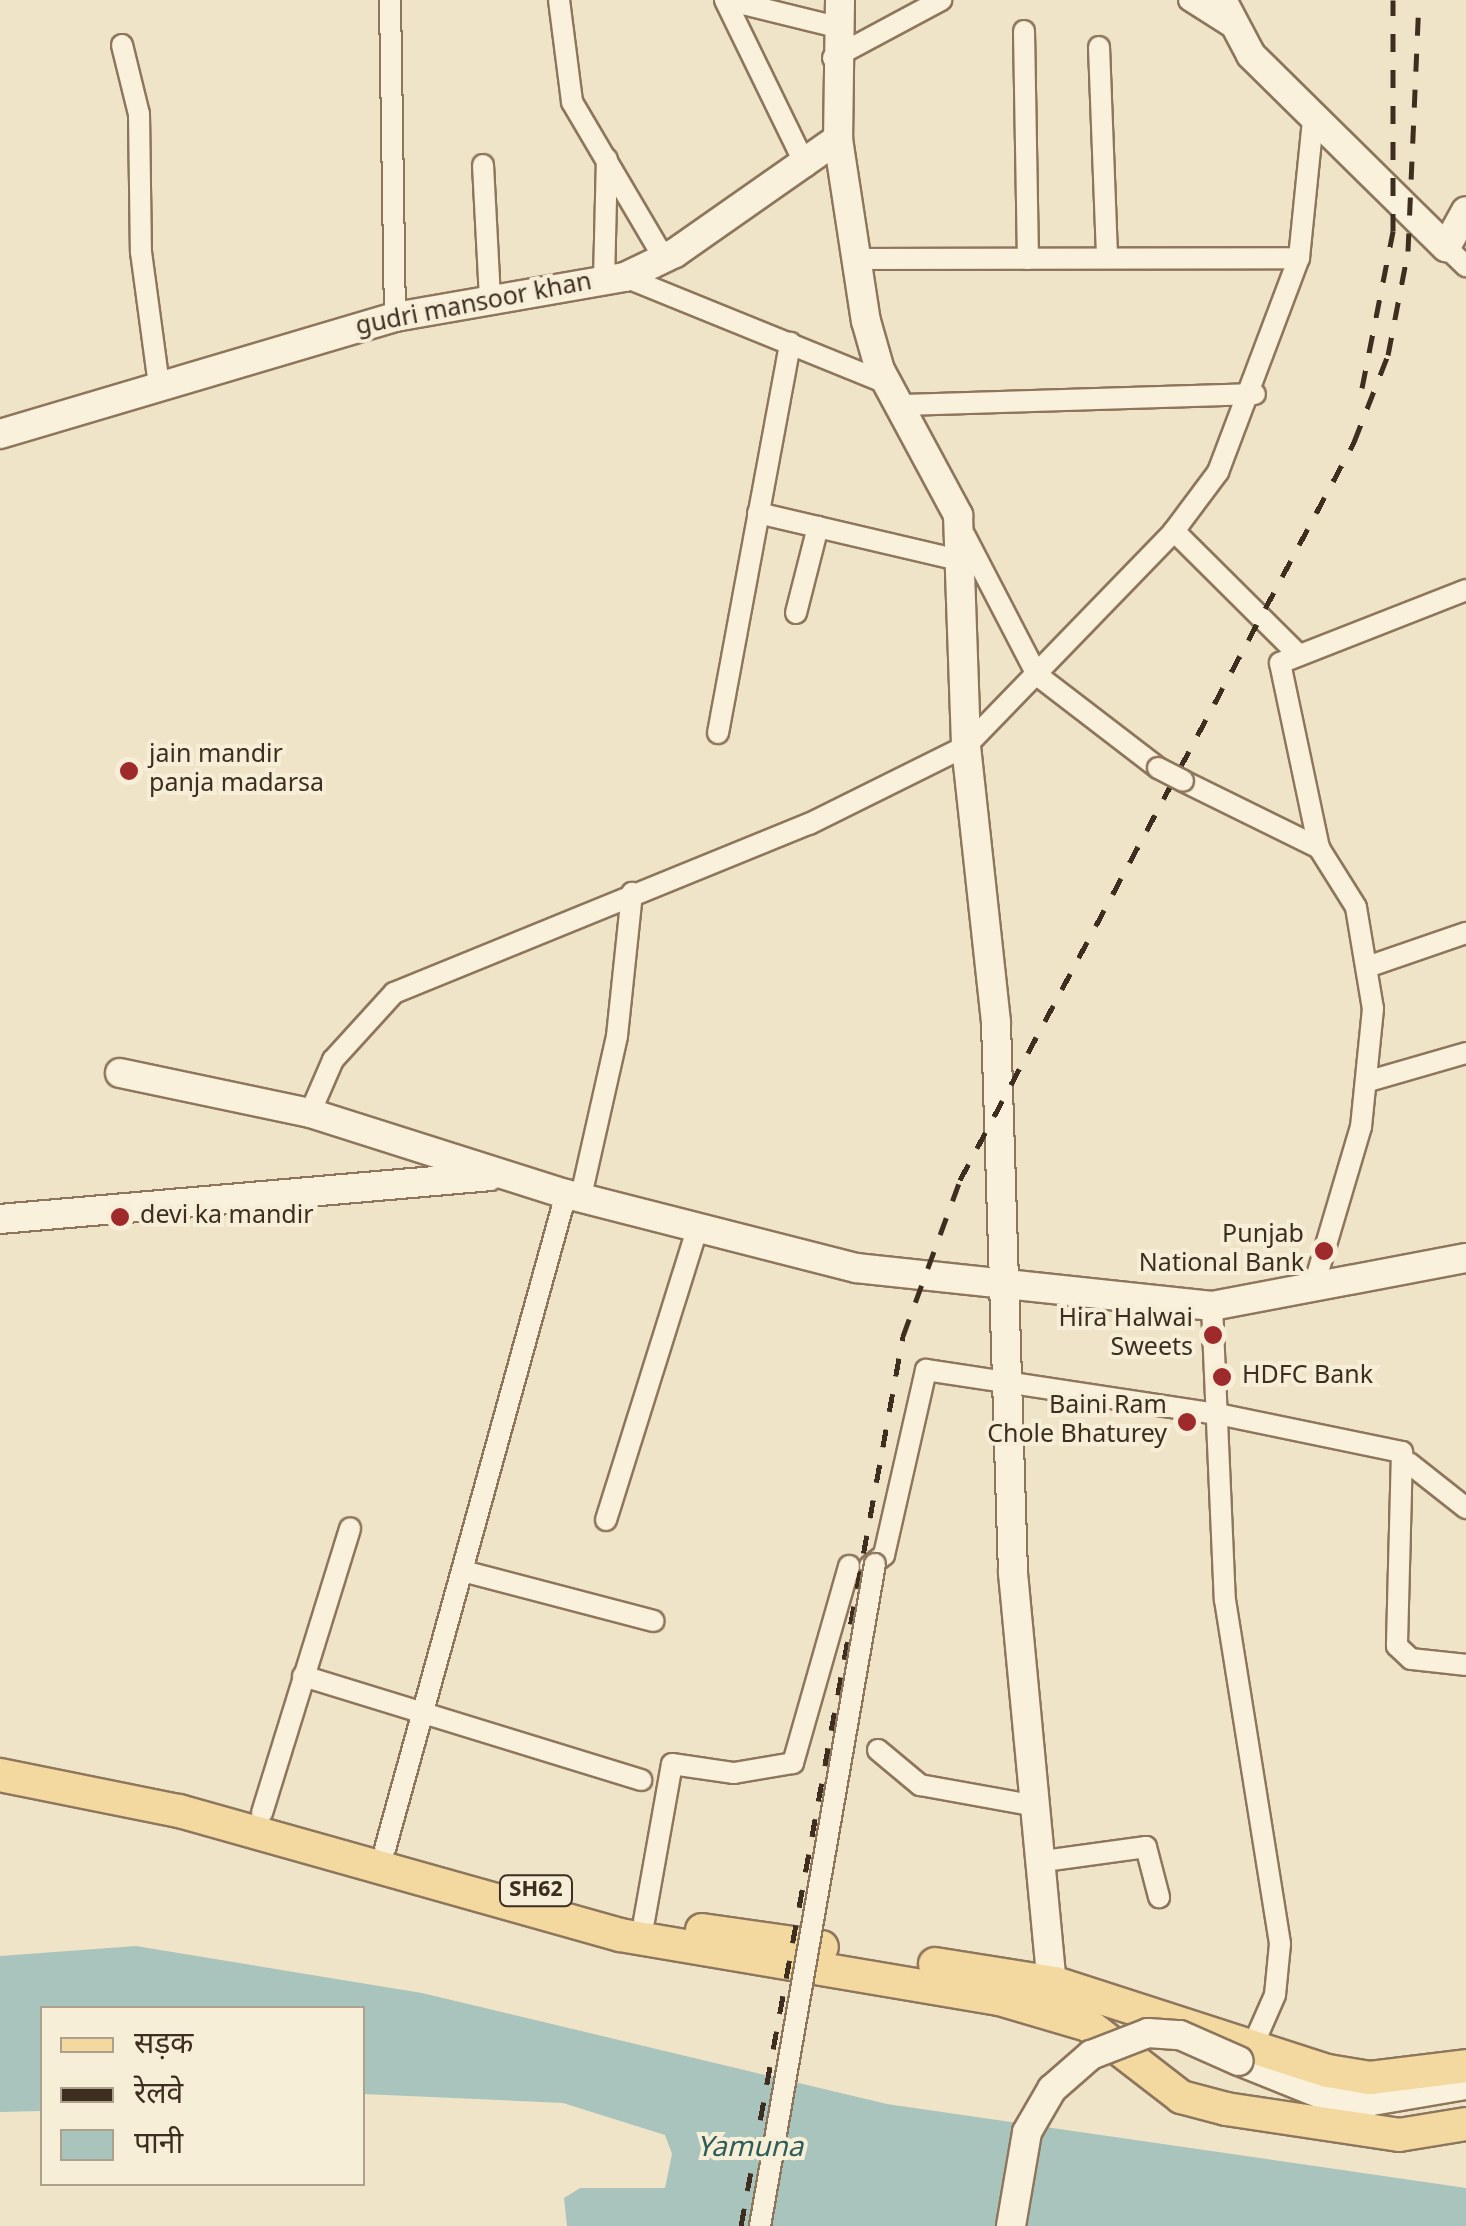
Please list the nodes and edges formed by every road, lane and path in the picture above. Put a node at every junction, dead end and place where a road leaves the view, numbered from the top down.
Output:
1 (390, 0) edge
2 (559, 0) edge
3 (726, 0) edge
4 (942, 0) edge
5 (1189, 0) edge
6 (1226, 13) edge
7 (838, 14) edge
8 (1024, 30) dead end
9 (122, 45) dead end
10 (1099, 47) dead end
11 (833, 58) junction
12 (1313, 121) junction
13 (838, 139) junction
14 (607, 158) junction
15 (483, 165) dead end
16 (806, 166) junction
17 (1466, 211) edge
18 (1456, 257) edge
19 (664, 258) junction
20 (1028, 258) junction
21 (1107, 258) junction
22 (1299, 258) junction
23 (854, 259) junction
24 (615, 278) junction
25 (490, 298) junction
26 (395, 317) junction
27 (790, 343) junction
28 (159, 385) junction
29 (1255, 394) junction
30 (900, 396) junction
31 (12, 432) edge
32 (758, 513) junction
33 (958, 515) junction
34 (818, 527) junction
35 (1174, 531) junction
36 (958, 560) junction
37 (1466, 590) edge
38 (796, 613) dead end
39 (1295, 651) junction
40 (1037, 675) junction
41 (718, 733) dead end
42 (966, 746) junction
43 (1319, 848) junction
44 (632, 893) junction
45 (1466, 933) edge
46 (1370, 966) junction
47 (1466, 1053) edge
48 (120, 1073) dead end
49 (1369, 1081) junction
50 (310, 1114) junction
51 (500, 1175) junction
52 (573, 1195) junction
53 (0, 1219) edge
54 (698, 1226) junction
55 (1466, 1258) edge
56 (1315, 1282) junction
57 (1008, 1285) junction
58 (1212, 1306) junction
59 (1004, 1381) junction
60 (1218, 1414) junction
61 (1408, 1462) junction
62 (1466, 1508) edge
63 (606, 1520) dead end
64 (350, 1528) dead end
65 (864, 1565) junction
66 (464, 1572) junction
67 (654, 1620) dead end
68 (1466, 1666) edge
69 (302, 1676) junction
70 (422, 1714) junction
71 (878, 1750) dead end
72 (0, 1755) edge
73 (0, 1775) edge
74 (641, 1780) dead end
75 (1037, 1806) junction
76 (262, 1812) junction
77 (385, 1849) junction
78 (1044, 1861) junction
79 (1159, 1896) dead end
80 (644, 1921) junction
81 (1055, 1999) junction
82 (1246, 2053) junction
83 (1466, 2066) edge
84 (1466, 2085) edge
85 (1411, 2097) junction
86 (1466, 2099) edge
87 (1466, 2124) edge
88 (760, 2226) edge
89 (1011, 2226) edge

1 - 26 street
2 - 14 street
3 - 7 street
3 - 16 street
4 - 11 street
5 - 6 street
6 - 12 main road
7 - 11 main road
8 - 20 street
9 - 28 street
10 - 21 street
11 - 13 main road
12 - 18 main road
12 - 22 street
13 - 16 main road, gudri mansoor khan
13 - 23 main road
14 - 19 street
14 - 24 street
15 - 25 street
16 - 19 main road, gudri mansoor khan
17 - 18 main road
19 - 24 main road, gudri mansoor khan
20 - 21 street
20 - 23 street
21 - 22 street
22 - 29 street
23 - 30 main road
24 - 25 main road, gudri mansoor khan
24 - 27 street
25 - 26 main road, gudri mansoor khan
26 - 28 main road, gudri mansoor khan
27 - 30 street
27 - 32 street
28 - 31 main road, gudri mansoor khan
29 - 30 street
29 - 35 street
30 - 33 main road
32 - 34 street
32 - 41 street
33 - 36 main road
33 - 40 street
34 - 36 street
34 - 38 street
35 - 39 street
35 - 40 street
36 - 42 main road
37 - 39 street
39 - 43 street
40 - 42 street
40 - 43 street, bridge
42 - 44 street
42 - 57 main road
43 - 46 street
44 - 50 street
44 - 52 street
45 - 46 street
46 - 49 street
47 - 49 street
48 - 50 main road
49 - 56 street
50 - 51 main road
51 - 52 main road
51 - 53 main road
52 - 54 main road
52 - 66 street
54 - 57 main road
54 - 63 street
55 - 56 main road
56 - 58 main road
57 - 58 main road
57 - 59 main road
58 - 60 street
59 - 60 street
59 - 65 street
59 - 75 main road
60 - 61 street
60 - 82 street
61 - 62 street
61 - 68 street
64 - 69 street
65 - 80 street
65 - 88 street, bridge
66 - 67 street
66 - 70 street
69 - 70 street
69 - 76 street
70 - 74 street
70 - 77 street
71 - 75 street
72 - 76 main road, SH62
73 - 81 main road, SH62
75 - 78 main road
76 - 77 main road, SH62
77 - 80 main road, SH62
78 - 79 street
78 - 81 main road
80 - 81 main road, SH62
81 - 82 main road, SH62
81 - 87 main road, SH62
82 - 83 main road, SH62
82 - 85 main road
82 - 89 main road, bridge
84 - 85 main road
85 - 86 main road

